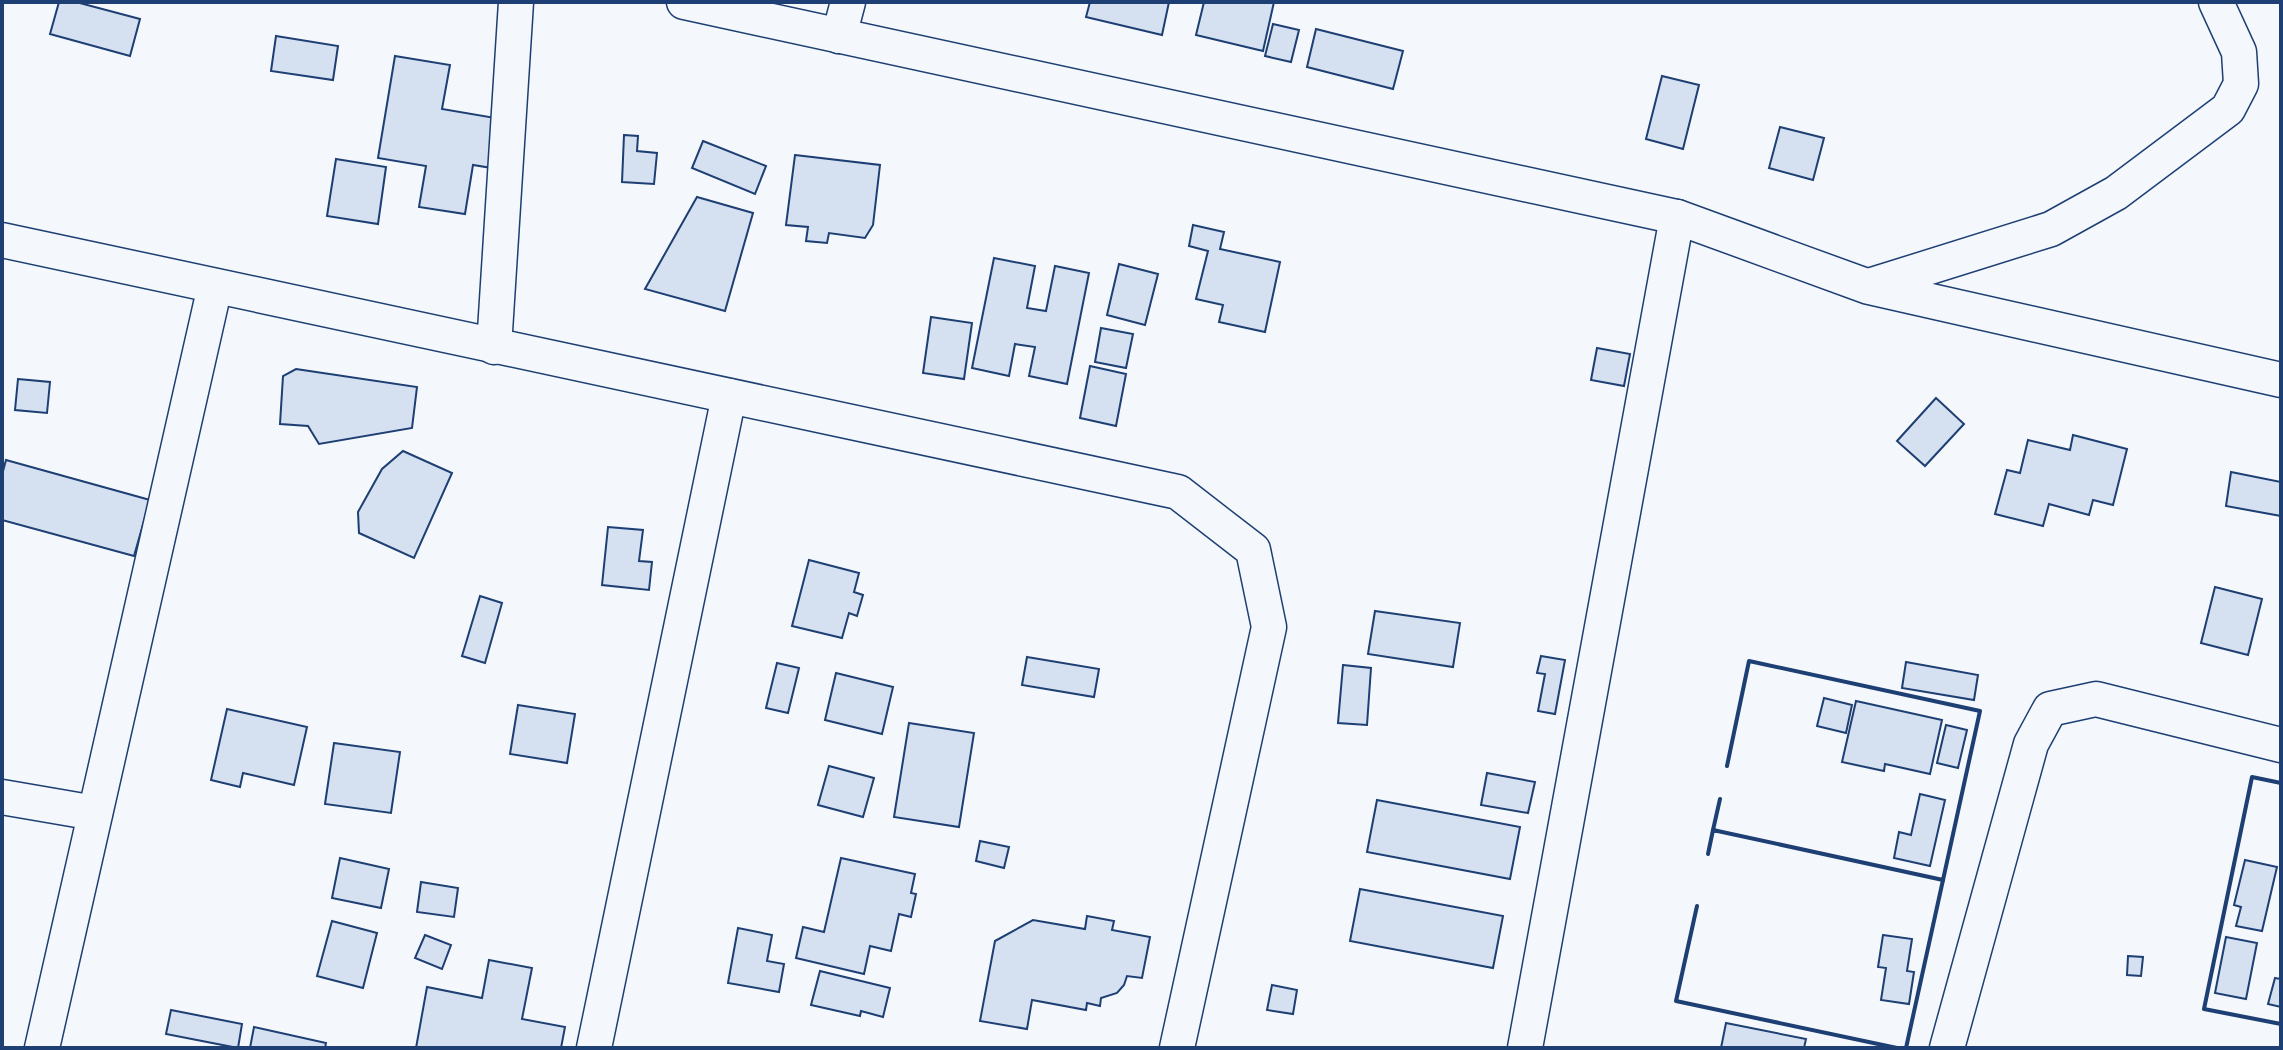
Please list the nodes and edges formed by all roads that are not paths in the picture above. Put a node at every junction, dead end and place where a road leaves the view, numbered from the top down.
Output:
1 (516, 2) edge
2 (684, 2) edge
3 (848, 2) edge
4 (2216, 2) edge
5 (839, 36) junction
6 (1677, 217) junction
7 (2, 240) edge
8 (215, 286) junction
9 (1869, 287) junction
10 (494, 347) junction
11 (2281, 380) edge
12 (729, 396) junction
13 (2281, 745) edge
14 (2, 797) edge
15 (95, 813) junction
16 (42, 1048) edge
17 (594, 1048) edge
18 (1177, 1048) edge
19 (1525, 1048) edge
20 (1947, 1048) edge

1 - 10 street
2 - 5 street
3 - 5 street
4 - 9 street
5 - 6 street
6 - 9 street
6 - 19 street
7 - 8 street
8 - 10 street
8 - 15 street
9 - 11 street
10 - 12 street
12 - 17 street
12 - 18 street
13 - 20 street
14 - 15 street
15 - 16 street

